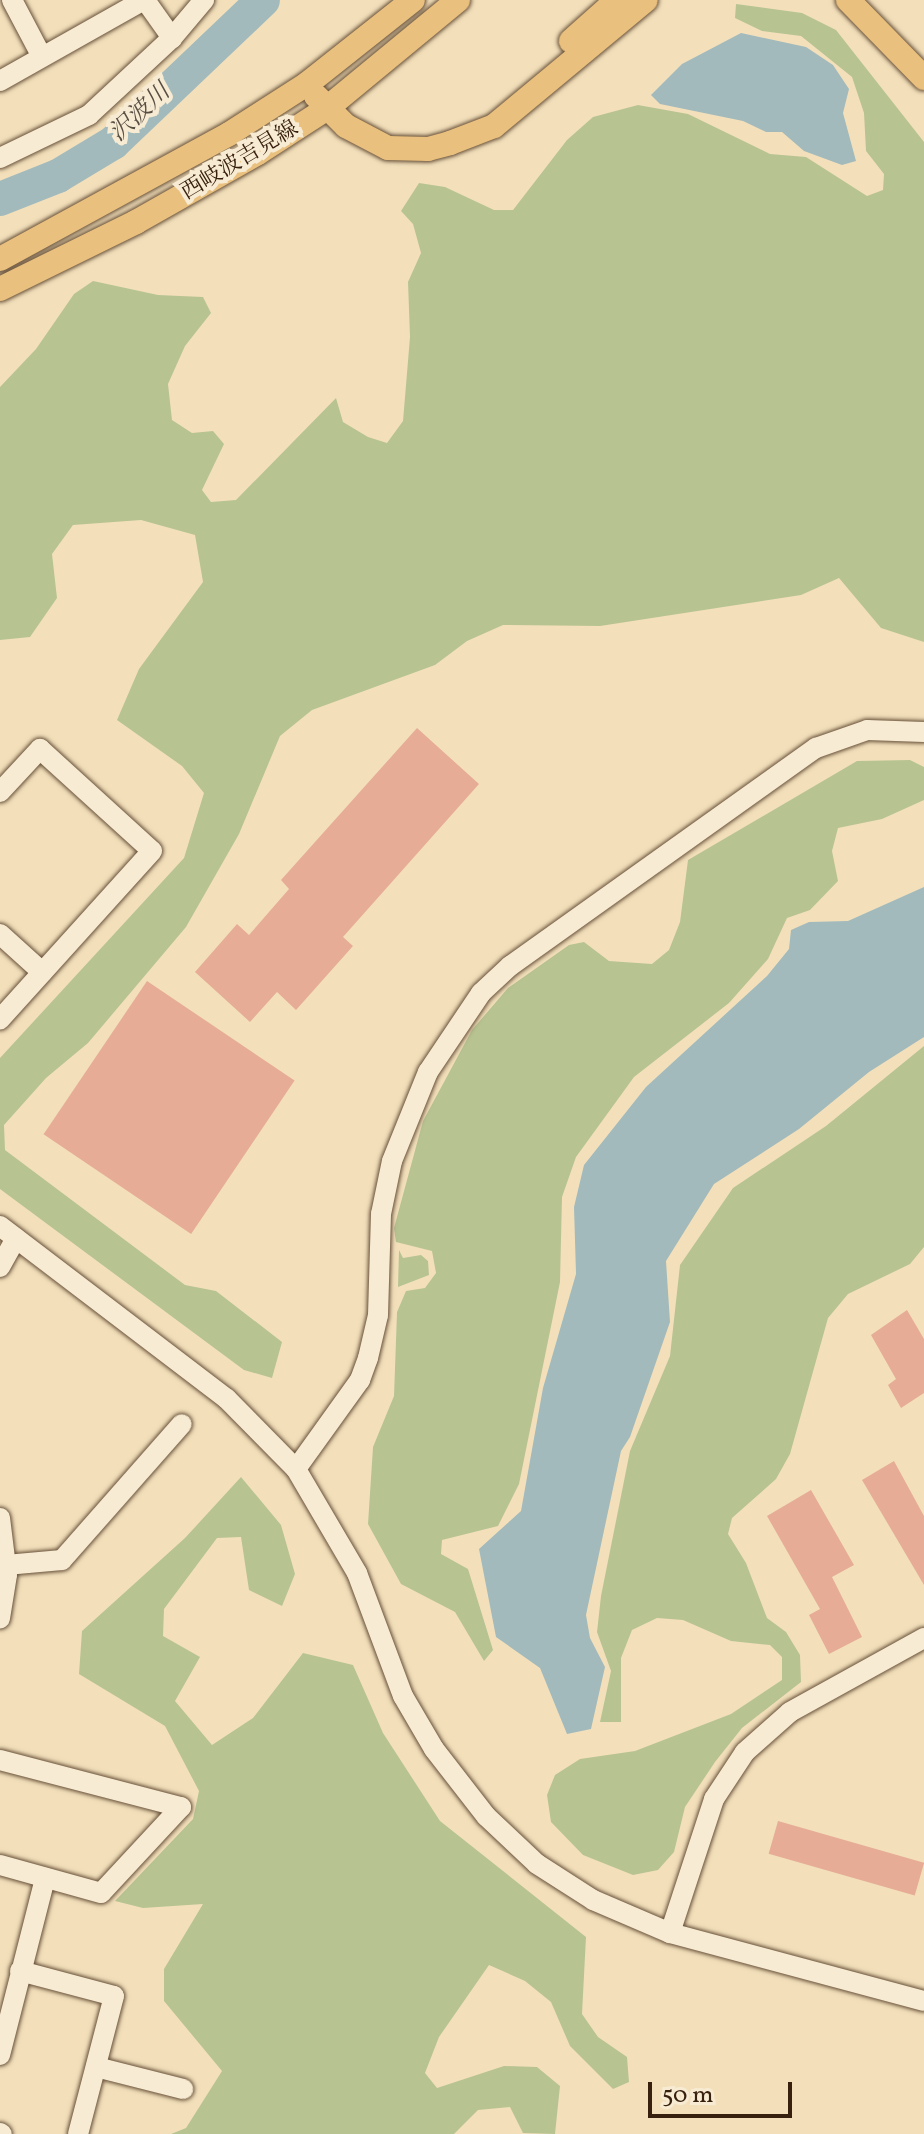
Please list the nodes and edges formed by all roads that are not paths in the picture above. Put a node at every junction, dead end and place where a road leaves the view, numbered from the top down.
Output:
1 (12, 0) edge
2 (144, 0) edge
3 (204, 0) edge
4 (413, 0) edge
5 (458, 0) edge
6 (617, 0) edge
7 (646, 0) edge
8 (848, 0) edge
9 (172, 38) junction
10 (42, 57) junction
11 (924, 78) edge
12 (0, 81) edge
13 (307, 84) junction
14 (326, 109) junction
15 (450, 143) junction
16 (0, 158) edge
17 (0, 259) edge
18 (0, 289) edge
19 (924, 732) edge
20 (0, 792) edge
21 (0, 934) edge
22 (42, 972) junction
23 (0, 1019) edge
24 (8, 1232) edge
25 (0, 1267) edge
26 (182, 1424) dead end
27 (296, 1469) junction
28 (0, 1518) edge
29 (6, 1565) junction
30 (0, 1618) edge
31 (924, 1638) edge
32 (0, 1760) edge
33 (0, 1865) edge
34 (45, 1878) junction
35 (670, 1933) junction
36 (20, 1971) junction
37 (924, 2001) edge
38 (0, 2055) edge
39 (96, 2067) junction
40 (183, 2089) dead end
41 (78, 2134) edge

1 - 10 street
2 - 9 street
2 - 10 street
3 - 9 street
4 - 13 main road, 西岐波吉見線
5 - 14 main road, 西岐波吉見線
6 - 15 main road
7 - 15 main road
8 - 11 main road
9 - 16 street
10 - 12 street
13 - 14 main road
13 - 17 main road, 西岐波吉見線
14 - 15 main road
14 - 18 main road, 西岐波吉見線
19 - 27 street
20 - 22 street
21 - 22 street
22 - 23 street
24 - 25 street
24 - 27 street
26 - 29 street
27 - 35 street
28 - 29 street
29 - 30 street
31 - 35 street
32 - 34 street
33 - 34 street
34 - 36 street
35 - 37 street
36 - 38 street
36 - 39 street
39 - 40 street
39 - 41 street

